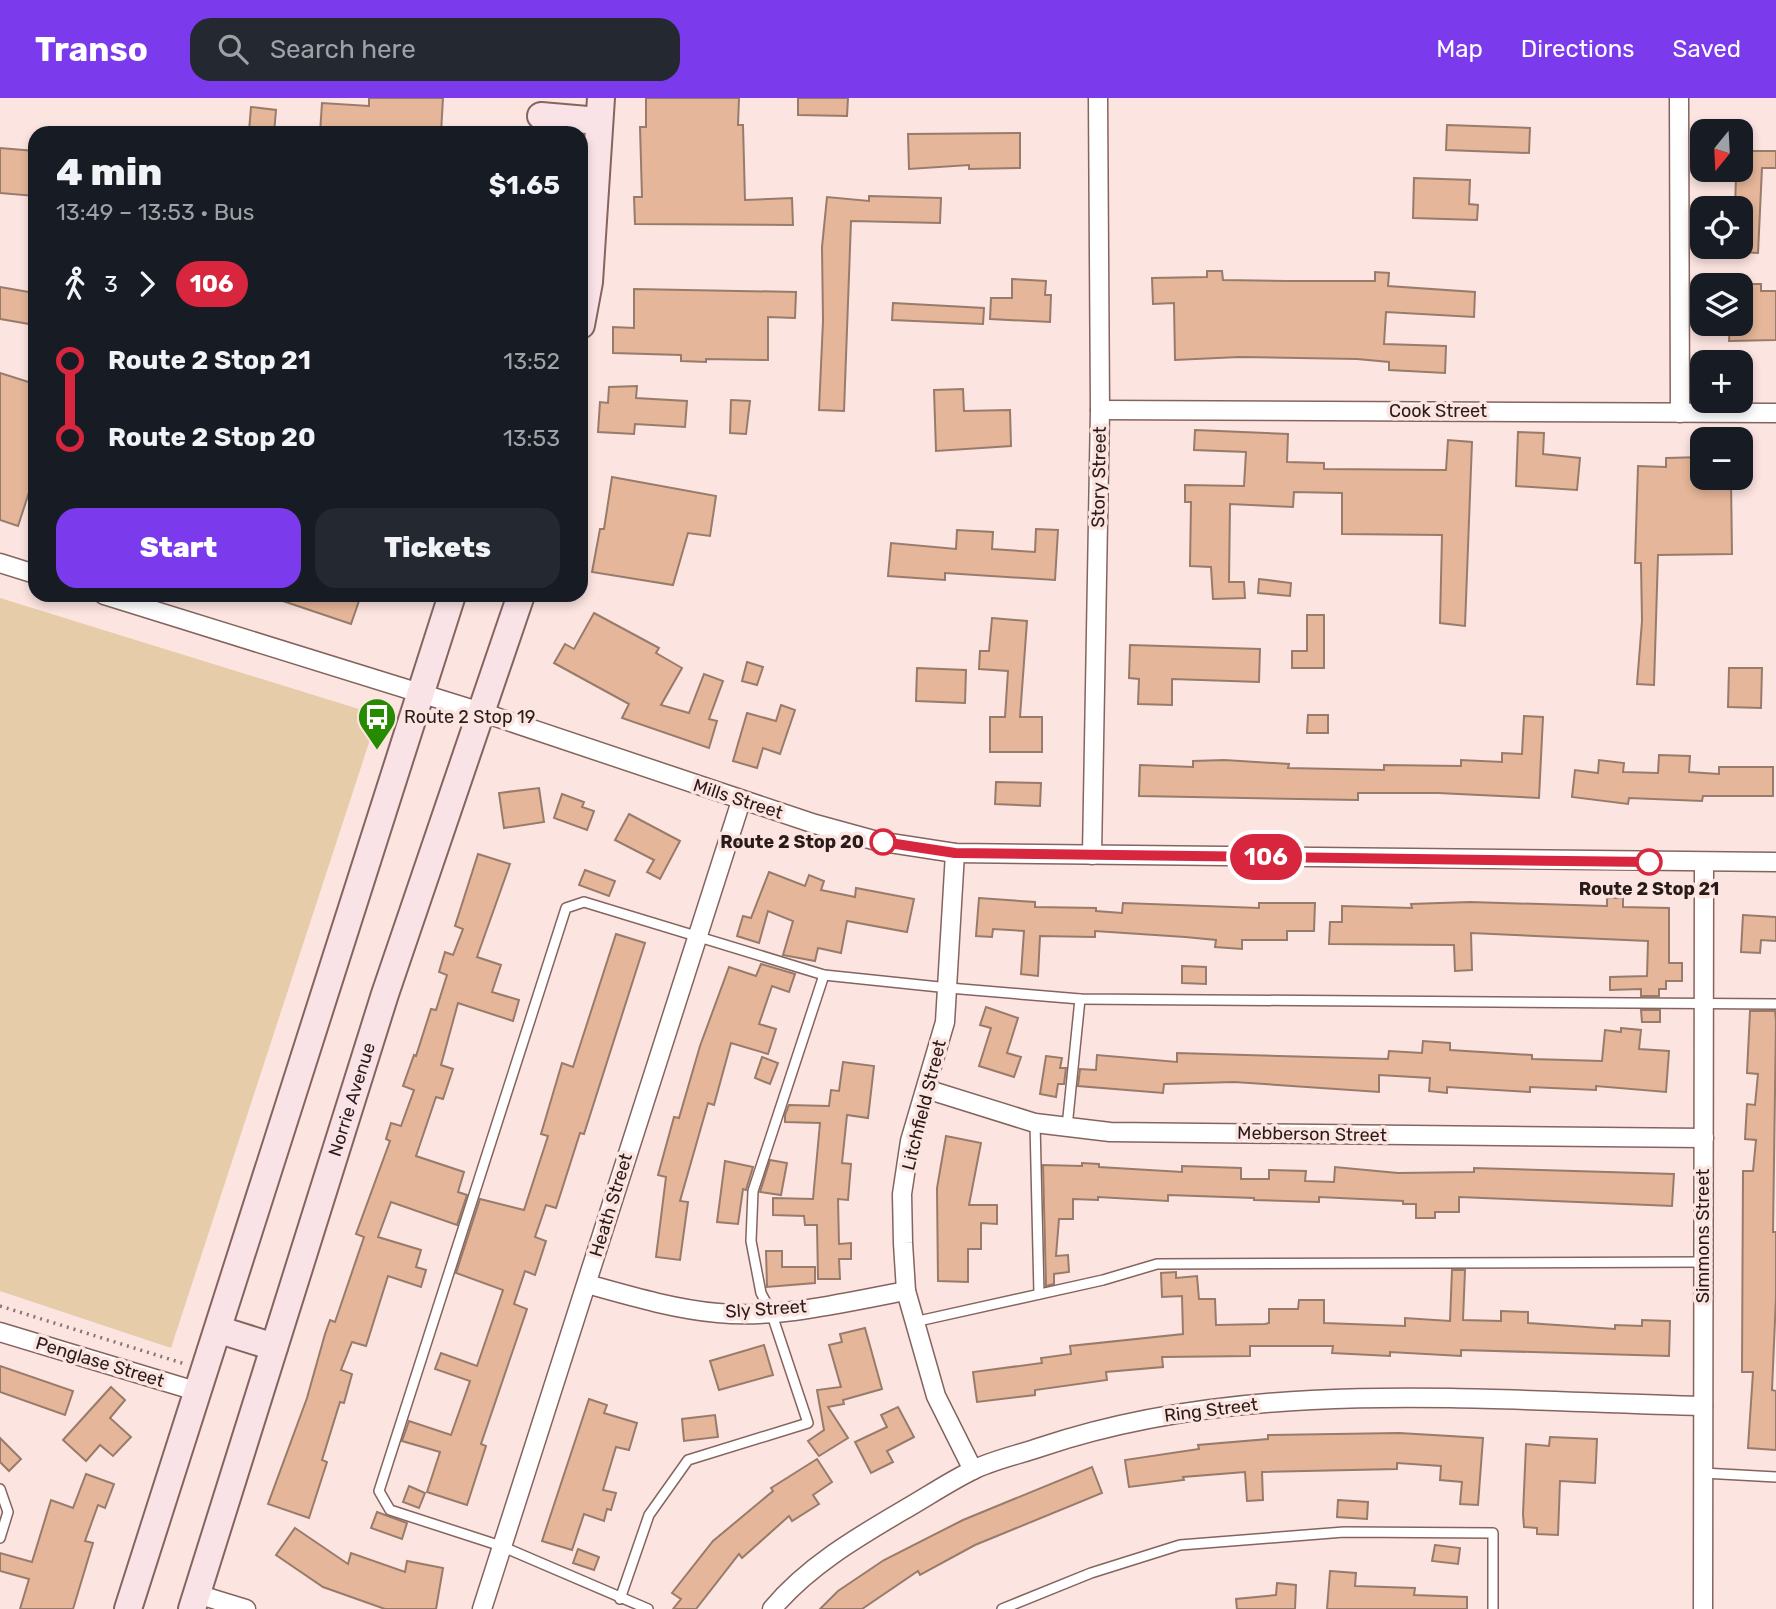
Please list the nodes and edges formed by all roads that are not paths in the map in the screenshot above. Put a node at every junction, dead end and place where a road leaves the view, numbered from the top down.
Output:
1 (1098, 98) edge
2 (1679, 98) edge
3 (600, 109) edge
4 (541, 116) edge
5 (588, 288) edge
6 (1100, 410) junction
7 (1680, 413) junction
8 (1776, 413) edge
9 (0, 563) edge
10 (28, 572) edge
11 (126, 602) edge
12 (450, 602) edge
13 (519, 602) edge
14 (421, 694) junction
15 (481, 712) junction
16 (741, 801) junction
17 (955, 853) junction
18 (1092, 855) junction
19 (1704, 862) junction
20 (1776, 862) edge
21 (695, 936) junction
22 (824, 975) junction
23 (949, 988) junction
24 (1080, 999) junction
25 (1704, 1004) junction
26 (1776, 1004) edge
27 (926, 1089) junction
28 (1035, 1124) junction
29 (1067, 1127) junction
30 (1704, 1138) junction
31 (1703, 1262) junction
32 (587, 1284) junction
33 (906, 1291) junction
34 (1039, 1294) junction
35 (771, 1312) junction
36 (914, 1322) junction
37 (220, 1330) junction
38 (0, 1332) edge
39 (274, 1347) junction
40 (203, 1382) junction
41 (1703, 1406) junction
42 (973, 1470) junction
43 (1703, 1473) junction
44 (1776, 1477) edge
45 (0, 1489) edge
46 (0, 1538) edge
47 (501, 1546) junction
48 (620, 1599) junction
49 (194, 1601) edge
50 (128, 1609) edge
51 (246, 1609) edge
52 (482, 1609) edge
53 (648, 1609) edge
54 (772, 1609) edge
55 (1002, 1609) edge
56 (1493, 1609) edge
57 (1703, 1609) edge

1 - 6 street, Story Street
2 - 7 street
3 - 4 main road
3 - 5 main road
6 - 7 street, Cook Street
6 - 18 street, Story Street
7 - 8 street, Cook Street
9 - 10 street
11 - 14 street, Mills Street
12 - 14 main road
13 - 15 main road, Norrie Avenue
14 - 15 street, Mills Street
14 - 37 main road
15 - 16 street, Mills Street
15 - 39 main road, Norrie Avenue
16 - 17 street, Mills Street
16 - 21 street, Heath Street
17 - 18 street, Mills Street
17 - 23 street, Litchfield Street
18 - 19 street, Mills Street
19 - 20 street, Mills Street
19 - 25 street, Simmons Street
21 - 22 lane
21 - 32 street, Heath Street
21 - 47 lane
22 - 23 lane
22 - 35 lane
23 - 24 lane
23 - 27 street, Litchfield Street
24 - 25 lane
24 - 29 lane
25 - 26 lane
25 - 30 street, Simmons Street
27 - 28 street, Mebberson Street
27 - 33 street, Litchfield Street
28 - 29 street, Mebberson Street
28 - 34 lane
29 - 30 street, Mebberson Street
30 - 31 street, Simmons Street
31 - 34 lane
31 - 41 street, Simmons Street
32 - 35 street, Sly Street
32 - 47 street, Heath Street
33 - 35 street, Sly Street
33 - 36 street, Litchfield Street
34 - 36 lane
35 - 48 lane
36 - 42 street, Litchfield Street
37 - 39 main road
37 - 40 main road
38 - 40 street, Penglase Street
39 - 49 main road, Norrie Avenue
40 - 50 main road
41 - 42 street, Ring Street
41 - 43 street, Simmons Street
42 - 54 street, Ring Street
43 - 44 lane
43 - 57 street, Simmons Street
45 - 46 lane
47 - 48 lane
47 - 52 street, Heath Street
48 - 53 lane
49 - 51 street
55 - 56 lane

